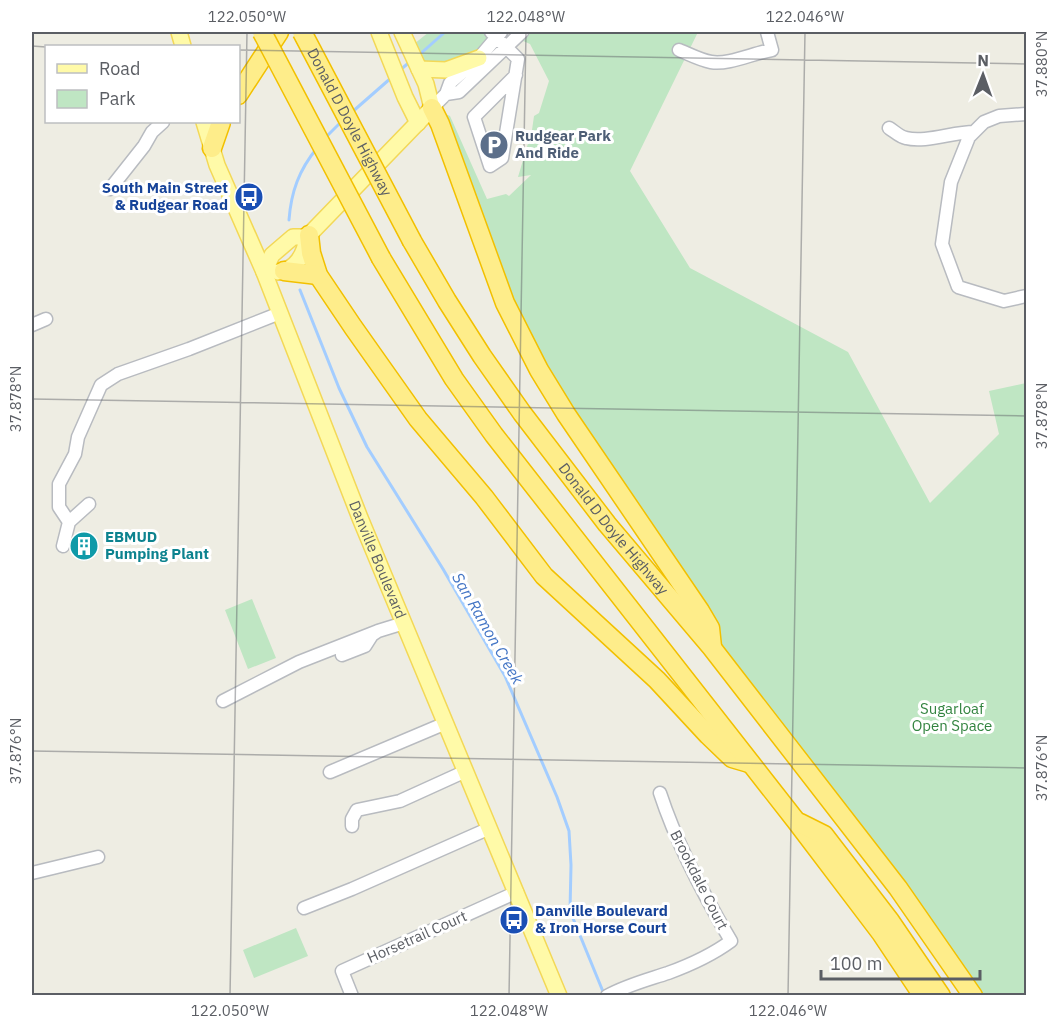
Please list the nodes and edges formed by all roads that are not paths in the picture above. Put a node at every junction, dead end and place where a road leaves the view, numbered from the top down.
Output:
1 (262, 32) edge
2 (279, 32) edge
3 (303, 32) edge
4 (379, 32) edge
5 (522, 32) edge
6 (767, 32) edge
7 (496, 33) edge
8 (403, 34) edge
9 (507, 47) junction
10 (679, 50) dead end
11 (480, 64) junction
12 (418, 69) junction
13 (516, 75) junction
14 (242, 88) edge
15 (432, 108) junction
16 (1026, 114) edge
17 (162, 123) edge
18 (204, 123) edge
19 (221, 123) edge
20 (418, 123) junction
21 (889, 128) dead end
22 (974, 132) junction
23 (212, 148) junction
24 (110, 189) dead end
25 (308, 236) junction
26 (284, 271) junction
27 (264, 273) junction
28 (318, 275) junction
29 (1026, 296) edge
30 (280, 313) junction
31 (46, 319) dead end
32 (32, 325) edge
33 (89, 504) dead end
34 (69, 522) junction
35 (63, 546) dead end
36 (404, 623) junction
37 (378, 631) junction
38 (712, 648) junction
39 (342, 656) dead end
40 (223, 701) dead end
41 (446, 723) junction
42 (751, 763) junction
43 (466, 771) junction
44 (330, 772) dead end
45 (660, 793) dead end
46 (796, 820) junction
47 (352, 826) dead end
48 (490, 828) junction
49 (98, 857) dead end
50 (32, 873) edge
51 (517, 892) junction
52 (304, 908) dead end
53 (352, 996) edge
54 (559, 996) edge
55 (607, 996) edge
56 (923, 996) edge
57 (941, 996) edge
58 (973, 996) edge

1 - 42 highway, bridge
2 - 14 highway
3 - 38 highway, Donald D Doyle Highway, bridge
4 - 20 main road
5 - 9 street
6 - 10 street
7 - 9 street
7 - 11 street
8 - 12 main road
9 - 11 street
9 - 13 street
11 - 12 main road
11 - 15 street
12 - 15 main road
13 - 13 street
15 - 20 main road
15 - 38 highway
16 - 22 street
17 - 24 street
18 - 23 main road, Danville Boulevard
19 - 23 highway
20 - 25 main road
21 - 22 street
22 - 29 street
23 - 27 main road, Danville Boulevard
25 - 26 main road
25 - 27 main road
25 - 28 highway
26 - 27 main road
26 - 28 highway
27 - 30 main road, Danville Boulevard
28 - 42 highway
30 - 34 street
30 - 36 main road, Danville Boulevard
31 - 32 street
33 - 34 street
34 - 35 street
36 - 37 street
36 - 41 main road, Danville Boulevard
37 - 39 street
37 - 40 street
38 - 58 highway, Donald D Doyle Highway
41 - 43 main road, Danville Boulevard
41 - 44 street
42 - 46 highway
43 - 47 street
43 - 48 main road, Danville Boulevard
45 - 55 street, Brookdale Court
46 - 56 highway
46 - 57 highway
48 - 51 main road, Danville Boulevard
48 - 52 street
49 - 50 street
51 - 53 street, Horsetrail Court
51 - 54 main road, Danville Boulevard

